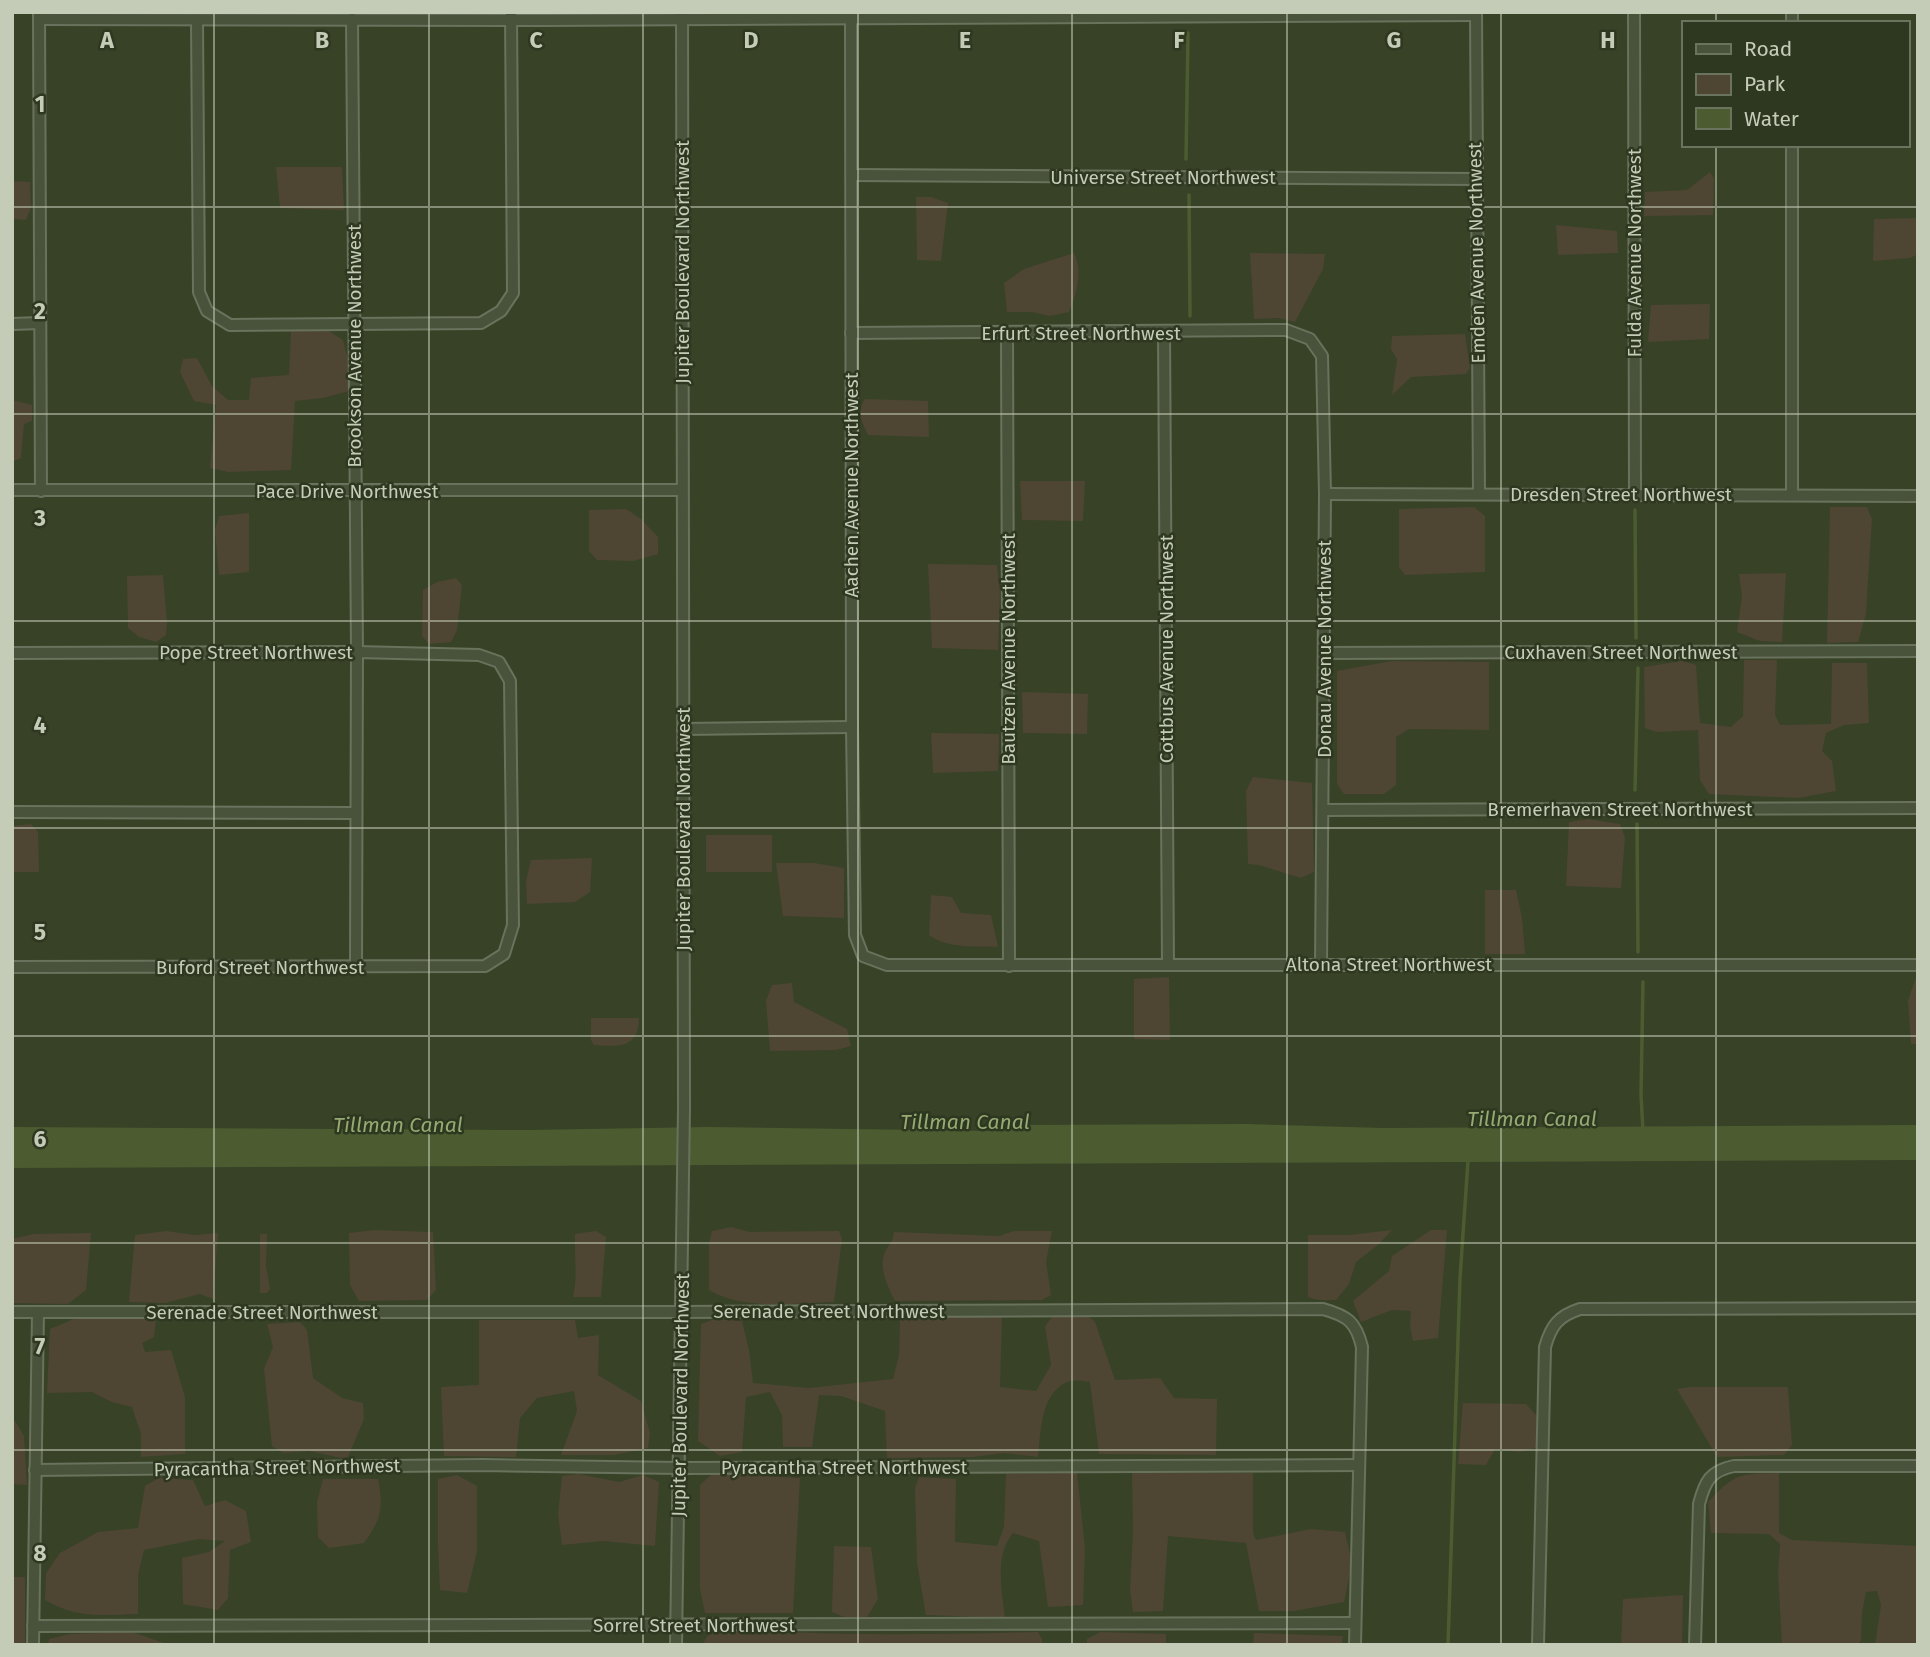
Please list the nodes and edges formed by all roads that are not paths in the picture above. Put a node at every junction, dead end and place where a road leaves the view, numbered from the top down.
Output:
1 (1634, 12) edge
2 (1476, 14) edge
3 (682, 15) edge
4 (851, 15) edge
5 (39, 16) edge
6 (511, 16) edge
7 (352, 19) junction
8 (197, 20) junction
9 (1792, 147) edge
10 (852, 175) junction
11 (1475, 179) junction
12 (40, 323) junction
13 (12, 324) edge
14 (355, 325) junction
15 (851, 333) junction
16 (1007, 333) junction
17 (1164, 333) junction
18 (1310, 339) joint
19 (682, 490) junction
20 (12, 491) edge
21 (41, 491) junction
22 (355, 491) junction
23 (1325, 494) junction
24 (1479, 494) junction
25 (1635, 494) junction
26 (1792, 495) junction
27 (1918, 496) edge
28 (1918, 651) edge
29 (357, 652) junction
30 (12, 653) edge
31 (1324, 653) junction
32 (852, 727) junction
33 (683, 729) junction
34 (1918, 808) edge
35 (1323, 810) junction
36 (12, 812) edge
37 (355, 813) junction
38 (504, 954) joint
39 (863, 956) joint
40 (1321, 964) junction
41 (1168, 965) junction
42 (1918, 965) edge
43 (1009, 966) junction
44 (12, 967) edge
45 (356, 967) junction
46 (1918, 1308) edge
47 (12, 1312) edge
48 (38, 1312) junction
49 (680, 1312) junction
50 (1359, 1465) junction
51 (1918, 1466) edge
52 (680, 1468) junction
53 (35, 1470) junction
54 (1355, 1623) junction
55 (676, 1625) junction
56 (33, 1626) junction
57 (33, 1645) edge
58 (676, 1645) edge
59 (1355, 1645) edge
60 (1538, 1645) edge
61 (1695, 1645) edge

1 - 25 street, Fulda Avenue Northwest
2 - 4 street
2 - 11 street, Emden Avenue Northwest
3 - 4 street
3 - 6 street
3 - 19 street, Jupiter Boulevard Northwest
4 - 10 street, Aachen Avenue Northwest
5 - 8 street
5 - 12 street
6 - 7 street
6 - 14 street
7 - 8 street
7 - 14 street, Brookson Avenue Northwest
8 - 14 street
9 - 26 street
10 - 11 street, Universe Street Northwest
10 - 15 street, Aachen Avenue Northwest
11 - 24 street, Emden Avenue Northwest
12 - 13 street
12 - 21 street
14 - 22 street, Brookson Avenue Northwest
15 - 16 street, Erfurt Street Northwest
15 - 32 street, Aachen Avenue Northwest
16 - 17 street, Erfurt Street Northwest
16 - 43 street, Bautzen Avenue Northwest
17 - 18 street, Erfurt Street Northwest
17 - 41 street, Cottbus Avenue Northwest
18 - 23 street, Donau Avenue Northwest
19 - 22 street, Pace Drive Northwest
19 - 33 street, Jupiter Boulevard Northwest
20 - 21 street, Pace Drive Northwest
21 - 22 street, Pace Drive Northwest
22 - 29 street, Brookson Avenue Northwest
23 - 24 street, Dresden Street Northwest
23 - 31 street, Donau Avenue Northwest
24 - 25 street, Dresden Street Northwest
25 - 26 street, Dresden Street Northwest
26 - 27 street, Dresden Street Northwest
28 - 31 street, Cuxhaven Street Northwest
29 - 30 street, Pope Street Northwest
29 - 37 street, Brookson Avenue Northwest
29 - 38 street, Pope Street Northwest
31 - 35 street, Donau Avenue Northwest
32 - 33 street
32 - 39 street, Aachen Avenue Northwest
33 - 49 street, Jupiter Boulevard Northwest
34 - 35 street, Bremerhaven Street Northwest
35 - 40 street, Donau Avenue Northwest
36 - 37 street
37 - 45 street, Brookson Avenue Northwest
38 - 45 street, Buford Street Northwest
39 - 43 street, Altona Street Northwest
40 - 41 street, Altona Street Northwest
40 - 42 street, Altona Street Northwest
41 - 43 street, Altona Street Northwest
44 - 45 street, Buford Street Northwest
46 - 60 street
47 - 48 street, Serenade Street Northwest
48 - 49 street, Serenade Street Northwest
48 - 53 street
49 - 50 street, Serenade Street Northwest
49 - 52 street, Jupiter Boulevard Northwest
50 - 52 street, Pyracantha Street Northwest
50 - 54 street
51 - 61 street
52 - 53 street, Pyracantha Street Northwest
52 - 55 street, Jupiter Boulevard Northwest
53 - 56 street
54 - 55 street, Sorrel Street Northwest
54 - 59 street
55 - 56 street, Sorrel Street Northwest
55 - 58 street, Jupiter Boulevard Northwest
56 - 57 street

